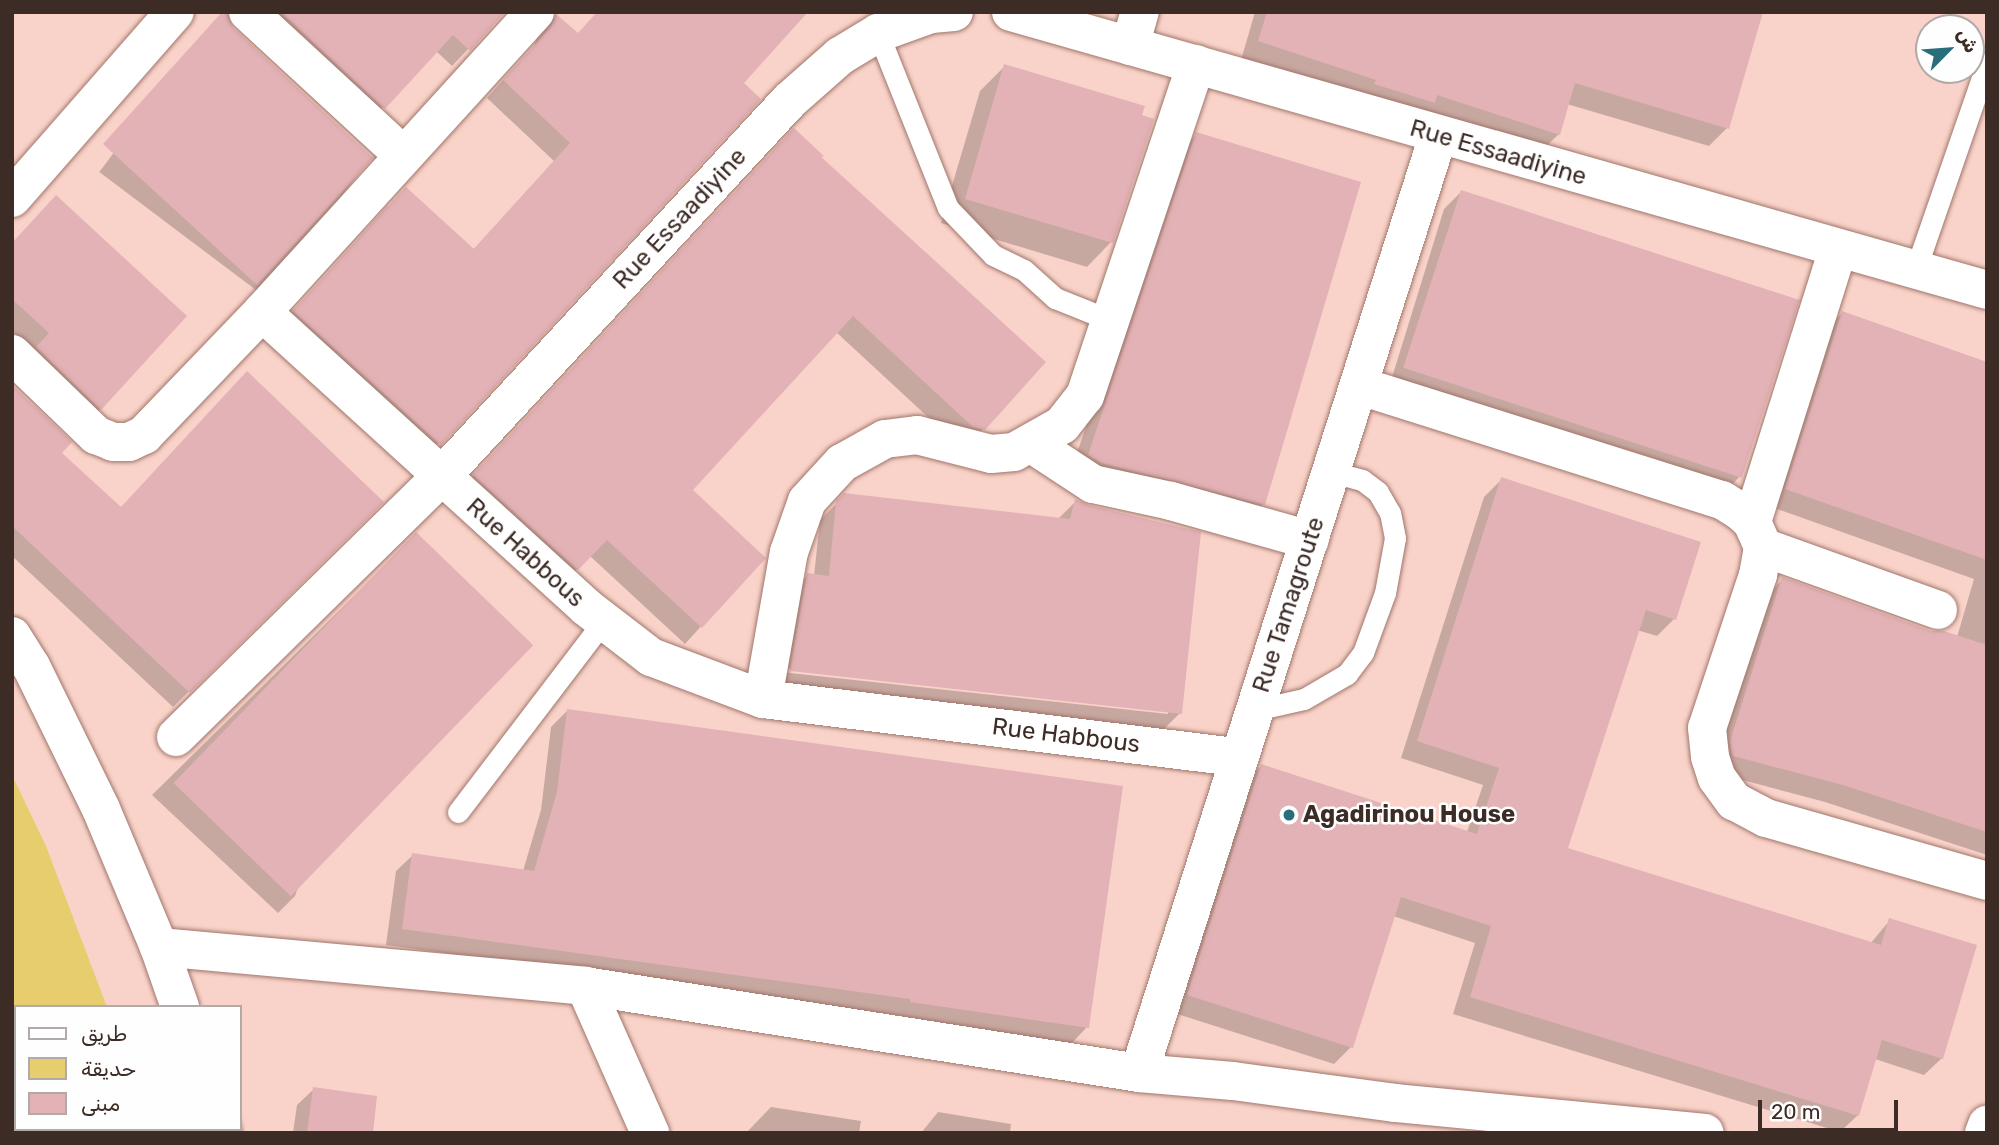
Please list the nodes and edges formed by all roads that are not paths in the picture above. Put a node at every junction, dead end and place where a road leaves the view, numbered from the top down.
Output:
1 (175, 12) edge
2 (248, 12) edge
3 (535, 12) edge
4 (954, 12) edge
5 (1011, 12) edge
6 (1135, 29) edge
7 (878, 33) junction
8 (1987, 62) edge
9 (1196, 64) junction
10 (1438, 136) junction
11 (403, 155) junction
12 (12, 198) edge
13 (1838, 250) junction
14 (1915, 271) junction
15 (1987, 290) edge
16 (262, 312) junction
17 (1113, 315) junction
18 (12, 354) edge
19 (1360, 386) junction
20 (1032, 444) junction
21 (1332, 472) junction
22 (441, 477) junction
23 (1757, 535) junction
24 (1310, 540) junction
25 (1938, 610) dead end
26 (603, 622) junction
27 (12, 636) edge
28 (763, 699) junction
29 (1255, 710) junction
30 (176, 737) dead end
31 (1238, 757) junction
32 (458, 812) dead end
33 (1987, 881) edge
34 (159, 947) junction
35 (585, 986) junction
36 (179, 1005) edge
37 (1139, 1073) junction
38 (1395, 1103) junction
39 (1987, 1125) edge
40 (650, 1133) edge
41 (1424, 1133) edge
42 (1705, 1133) edge
43 (1983, 1133) edge

1 - 12 street
2 - 11 street
3 - 11 street
4 - 7 street, Rue Essaadiyine
5 - 6 street, Rue Essaadiyine
6 - 9 street, Rue Essaadiyine
7 - 17 lane
7 - 22 street, Rue Essaadiyine
8 - 14 lane
9 - 10 street, Rue Essaadiyine
9 - 17 street
10 - 13 street, Rue Essaadiyine
10 - 19 street, Rue Tamagroute
11 - 16 street
13 - 14 street, Rue Essaadiyine
13 - 23 street
14 - 15 street, Rue Essaadiyine
16 - 18 street
16 - 22 street, Rue Habbous
17 - 20 street
19 - 21 street, Rue Tamagroute
19 - 23 street
20 - 24 street
20 - 28 street
21 - 24 street, Rue Tamagroute
21 - 29 lane
22 - 26 street, Rue Habbous
22 - 30 street, Rue Essaadiyine
23 - 25 street
23 - 33 street
24 - 29 street, Rue Tamagroute
26 - 28 street, Rue Habbous
26 - 32 lane
27 - 34 street
28 - 31 street, Rue Habbous
29 - 31 street, Rue Tamagroute
31 - 37 street, Rue Tamagroute
34 - 35 street
34 - 36 street
35 - 37 street
35 - 40 street
37 - 38 street
38 - 41 street
38 - 42 street
39 - 43 street

